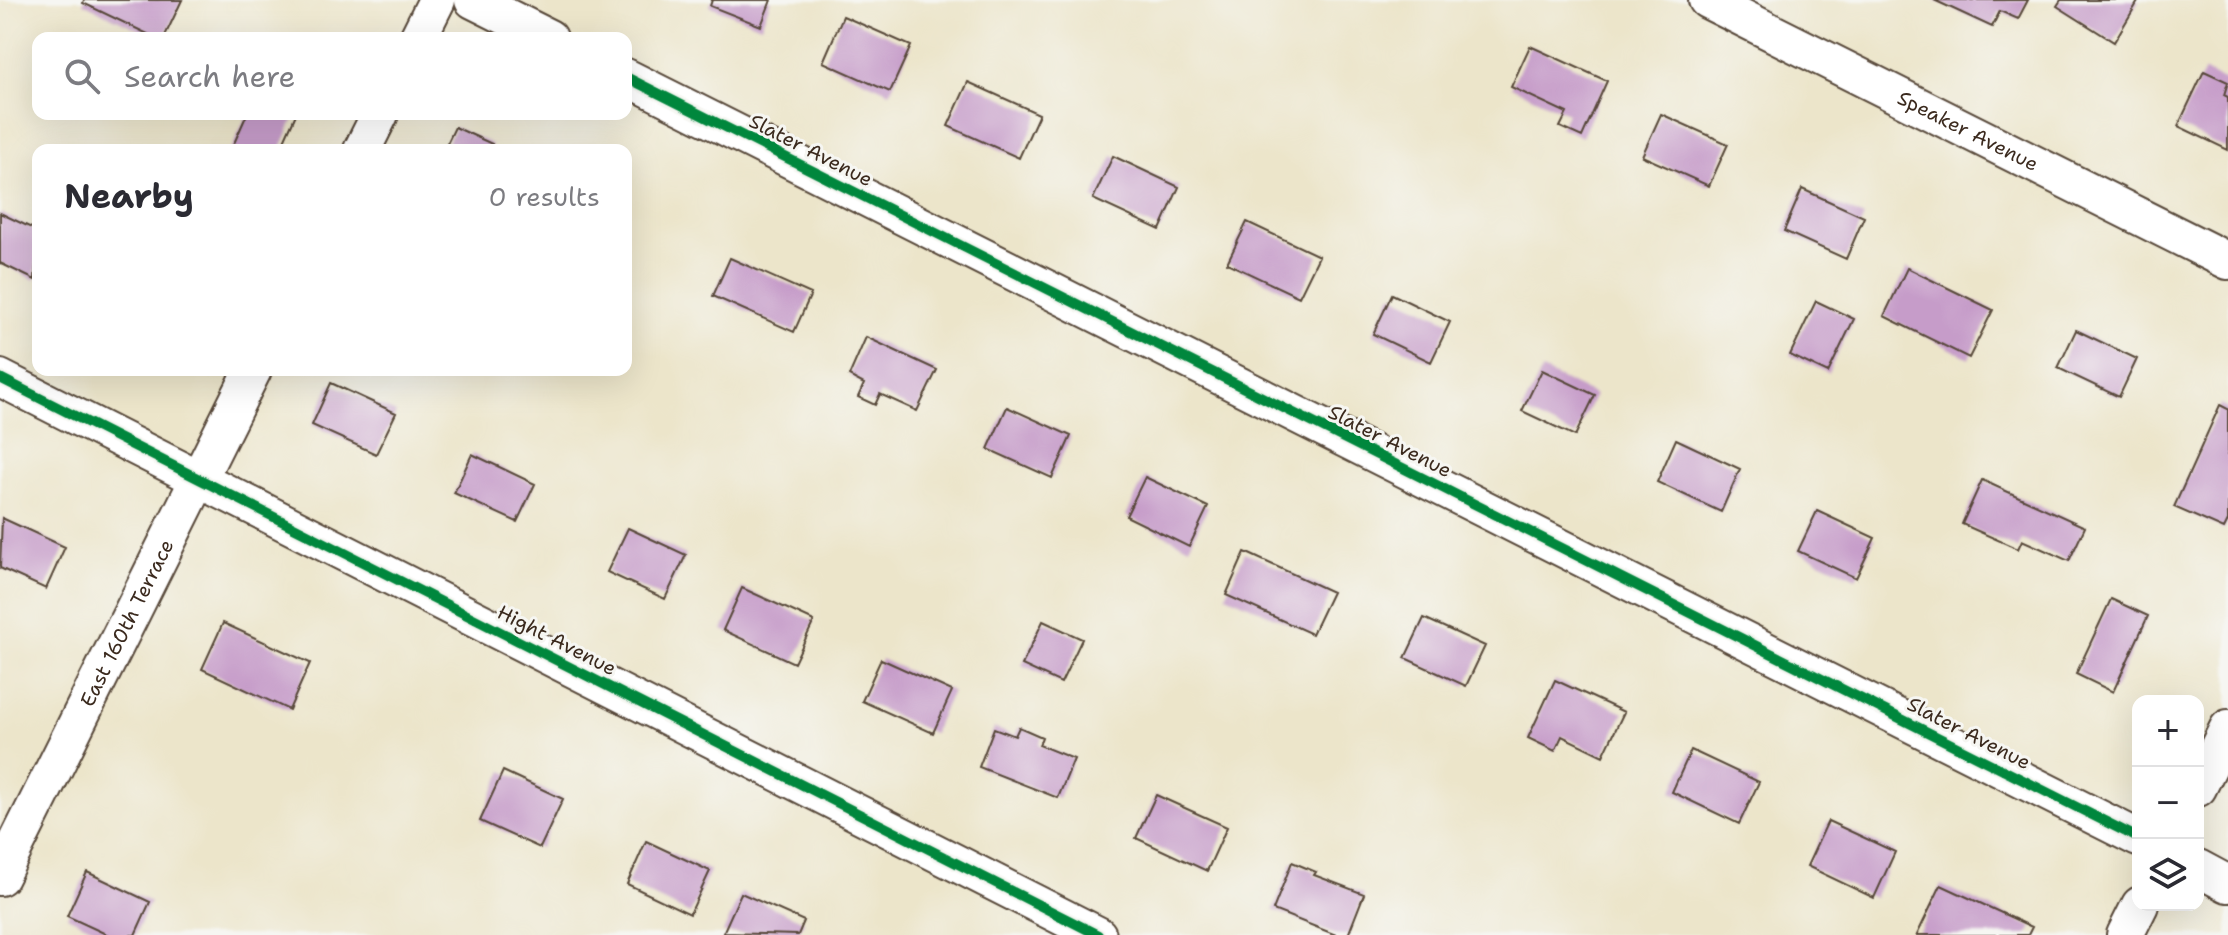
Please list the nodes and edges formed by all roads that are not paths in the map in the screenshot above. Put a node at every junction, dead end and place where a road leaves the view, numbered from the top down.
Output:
1 (437, 0) edge
2 (473, 0) edge
3 (1707, 0) edge
4 (421, 32) edge
5 (537, 32) edge
6 (632, 80) edge
7 (377, 120) edge
8 (365, 144) edge
9 (2228, 261) edge
10 (250, 376) edge
11 (0, 378) edge
12 (199, 479) junction
13 (2228, 728) edge
14 (2204, 776) edge
15 (2132, 835) edge
16 (2204, 871) edge
17 (0, 877) edge
18 (2228, 884) edge
19 (2137, 911) edge
20 (1098, 935) edge
21 (2125, 935) edge

1 - 4 street
2 - 5 street
3 - 9 street, Speaker Avenue
6 - 15 street, Slater Avenue
7 - 8 street
10 - 12 street, East 160th Terrace
11 - 12 street, Hight Avenue
12 - 17 street, East 160th Terrace
12 - 20 street, Hight Avenue
13 - 14 street
16 - 18 street
19 - 21 street

